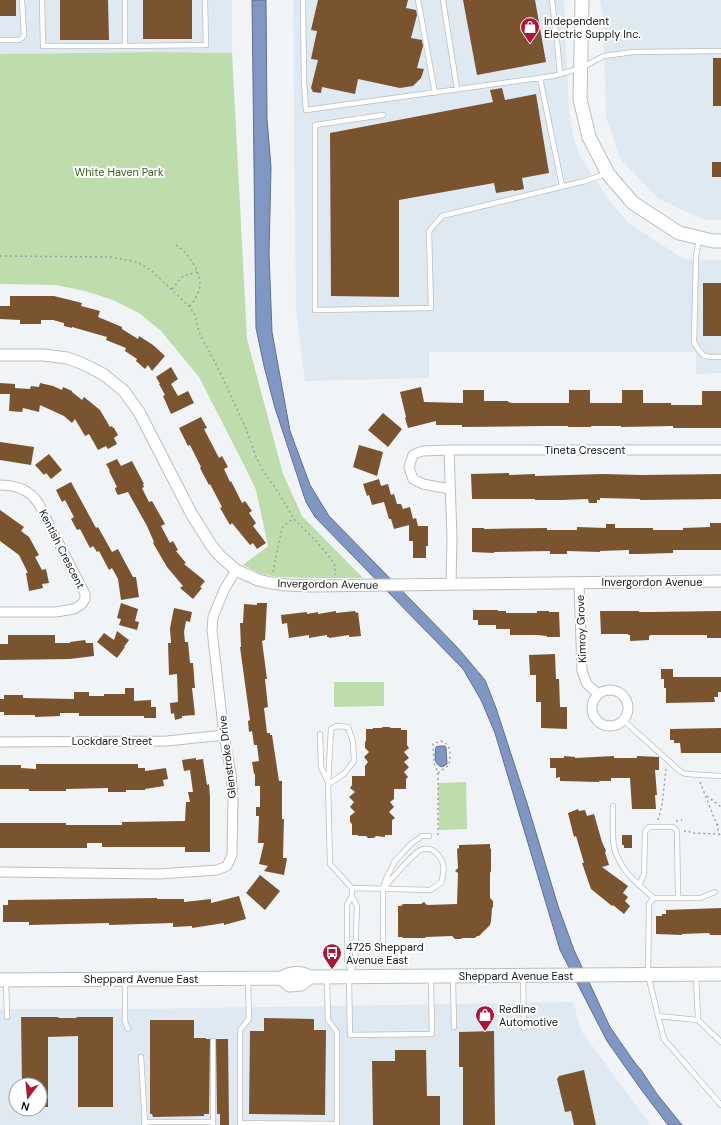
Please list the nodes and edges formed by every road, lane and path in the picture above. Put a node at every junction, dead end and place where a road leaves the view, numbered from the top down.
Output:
1 (22, 0) edge
2 (42, 0) edge
3 (125, 0) edge
4 (205, 0) edge
5 (303, 0) edge
6 (418, 0) edge
7 (443, 0) edge
8 (552, 0) edge
9 (582, 0) edge
10 (0, 40) edge
11 (126, 46) junction
12 (721, 51) edge
13 (581, 68) junction
14 (560, 74) junction
15 (540, 78) junction
16 (457, 89) junction
17 (434, 92) junction
18 (383, 116) dead end
19 (608, 174) junction
20 (562, 186) junction
21 (699, 238) junction
22 (721, 241) edge
23 (176, 245) dead end
24 (0, 256) edge
25 (197, 272) junction
26 (171, 290) junction
27 (190, 306) junction
28 (0, 355) edge
29 (721, 357) edge
30 (449, 450) junction
31 (721, 450) edge
32 (0, 485) edge
33 (449, 489) junction
34 (294, 518) junction
35 (236, 570) junction
36 (721, 582) edge
37 (271, 583) junction
38 (579, 583) junction
39 (452, 584) junction
40 (335, 585) junction
41 (0, 612) edge
42 (598, 694) junction
43 (623, 720) junction
44 (320, 734) dead end
45 (224, 735) junction
46 (0, 742) edge
47 (666, 759) junction
48 (438, 773) junction
49 (697, 775) junction
50 (721, 776) edge
51 (328, 784) junction
52 (706, 796) junction
53 (613, 806) dead end
54 (721, 807) edge
55 (658, 821) dead end
56 (721, 822) edge
57 (717, 825) junction
58 (677, 831) junction
59 (438, 835) dead end
60 (720, 835) edge
61 (429, 836) dead end
62 (0, 872) edge
63 (639, 886) junction
64 (352, 888) junction
65 (383, 889) junction
66 (715, 892) dead end
67 (352, 896) junction
68 (654, 898) junction
69 (678, 898) junction
70 (383, 944) dead end
71 (350, 973) junction
72 (696, 974) junction
73 (721, 974) edge
74 (648, 975) junction
75 (431, 976) junction
76 (452, 976) junction
77 (523, 976) junction
78 (326, 977) junction
79 (248, 978) junction
80 (125, 979) junction
81 (3, 980) edge
82 (658, 1016) junction
83 (7, 1017) dead end
84 (698, 1020) junction
85 (454, 1027) dead end
86 (524, 1028) dead end
87 (128, 1029) dead end
88 (213, 1041) dead end
89 (721, 1042) edge
90 (142, 1057) dead end
91 (721, 1106) edge
92 (144, 1124) edge
93 (213, 1124) edge

1 - 10 lane
2 - 11 lane
3 - 11 lane
4 - 11 lane
5 - 17 lane
6 - 17 lane
7 - 16 lane
8 - 14 lane
9 - 13 main road
12 - 13 lane
13 - 14 lane
13 - 19 main road
14 - 15 lane
15 - 16 lane
15 - 20 lane
16 - 17 lane
18 - 20 lane
19 - 20 lane
19 - 21 main road
21 - 22 main road
21 - 29 lane
23 - 25 path
24 - 26 path
25 - 26 path
25 - 27 path
26 - 27 path
27 - 34 path
28 - 35 street, Invergordon Avenue
30 - 31 street, Tineta Crescent
30 - 33 street
30 - 33 street, Tineta Crescent
32 - 41 street, Kentish Crescent
33 - 39 street
34 - 37 path
34 - 40 path
35 - 37 street, Invergordon Avenue
35 - 45 street, Glenstroke Drive
36 - 38 street, Invergordon Avenue
37 - 40 street, Invergordon Avenue
38 - 39 street, Invergordon Avenue
38 - 42 street, Kimroy Grove
39 - 40 street, Invergordon Avenue
42 - 43 street
42 - 43 street
43 - 47 lane
44 - 51 lane
45 - 46 street, Lockdare Street
45 - 62 street, Glenstroke Drive
47 - 49 lane
47 - 55 path
48 - 48 path
48 - 59 path
49 - 50 lane
49 - 52 path
51 - 51 lane
51 - 64 lane
52 - 54 path
52 - 57 path
53 - 63 lane
56 - 57 path
57 - 60 path
58 - 60 path
58 - 63 lane
58 - 69 lane
61 - 65 lane
63 - 68 lane
64 - 65 lane
64 - 67 lane
65 - 65 lane
65 - 70 lane
66 - 69 lane
67 - 71 lane
67 - 71 lane
68 - 69 lane
68 - 74 lane
71 - 75 main road, Sheppard Avenue East
71 - 75 lane
71 - 78 main road, Sheppard Avenue East
72 - 73 main road, Sheppard Avenue East
72 - 74 main road, Sheppard Avenue East
72 - 84 lane
74 - 77 main road, Sheppard Avenue East
74 - 82 lane
75 - 76 main road, Sheppard Avenue East
76 - 77 main road, Sheppard Avenue East
76 - 85 lane
77 - 86 lane
78 - 79 main road, Sheppard Avenue East
78 - 79 lane
79 - 80 main road, Sheppard Avenue East
80 - 81 main road, Sheppard Avenue East
80 - 87 lane
81 - 83 lane
82 - 84 lane
82 - 91 lane
84 - 89 lane
88 - 93 lane
90 - 92 lane
92 - 93 lane

